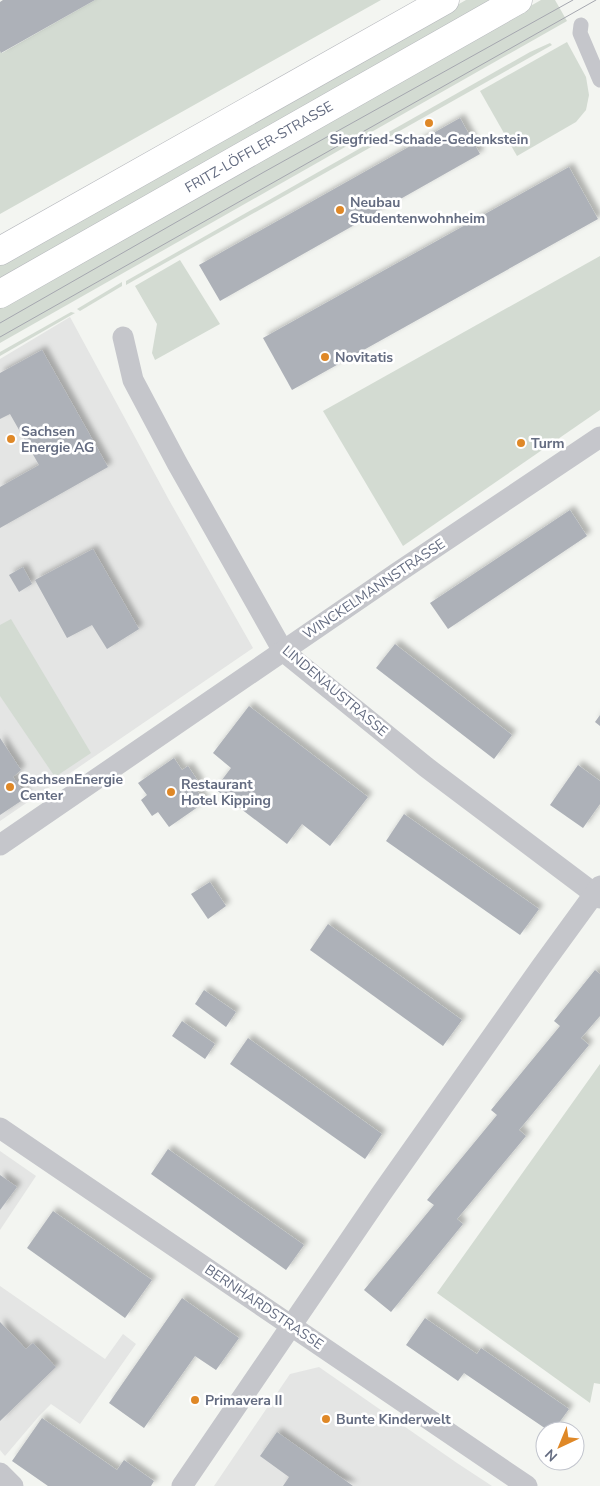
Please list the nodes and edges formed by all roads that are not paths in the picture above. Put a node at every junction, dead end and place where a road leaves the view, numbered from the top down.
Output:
1 (445, 0) edge
2 (518, 0) edge
3 (581, 25) dead end
4 (600, 80) edge
5 (10, 246) edge
6 (0, 294) edge
7 (123, 337) dead end
8 (600, 437) edge
9 (283, 651) junction
10 (0, 844) edge
11 (598, 893) edge
12 (0, 1128) edge
13 (290, 1326) junction
14 (0, 1473) edge
15 (13, 1486) edge
16 (182, 1486) edge
17 (527, 1486) edge

1 - 5 main road
2 - 6 main road, FRITZ-LÖFFLER-STRASSE
3 - 4 street
7 - 9 street, LINDENAUSTRASSE
8 - 9 street, WINCKELMANNSTRASSE
9 - 10 street, WINCKELMANNSTRASSE
9 - 11 street, LINDENAUSTRASSE
11 - 13 street
12 - 13 street, BERNHARDSTRASSE
13 - 16 street
13 - 17 street, BERNHARDSTRASSE
14 - 15 street

